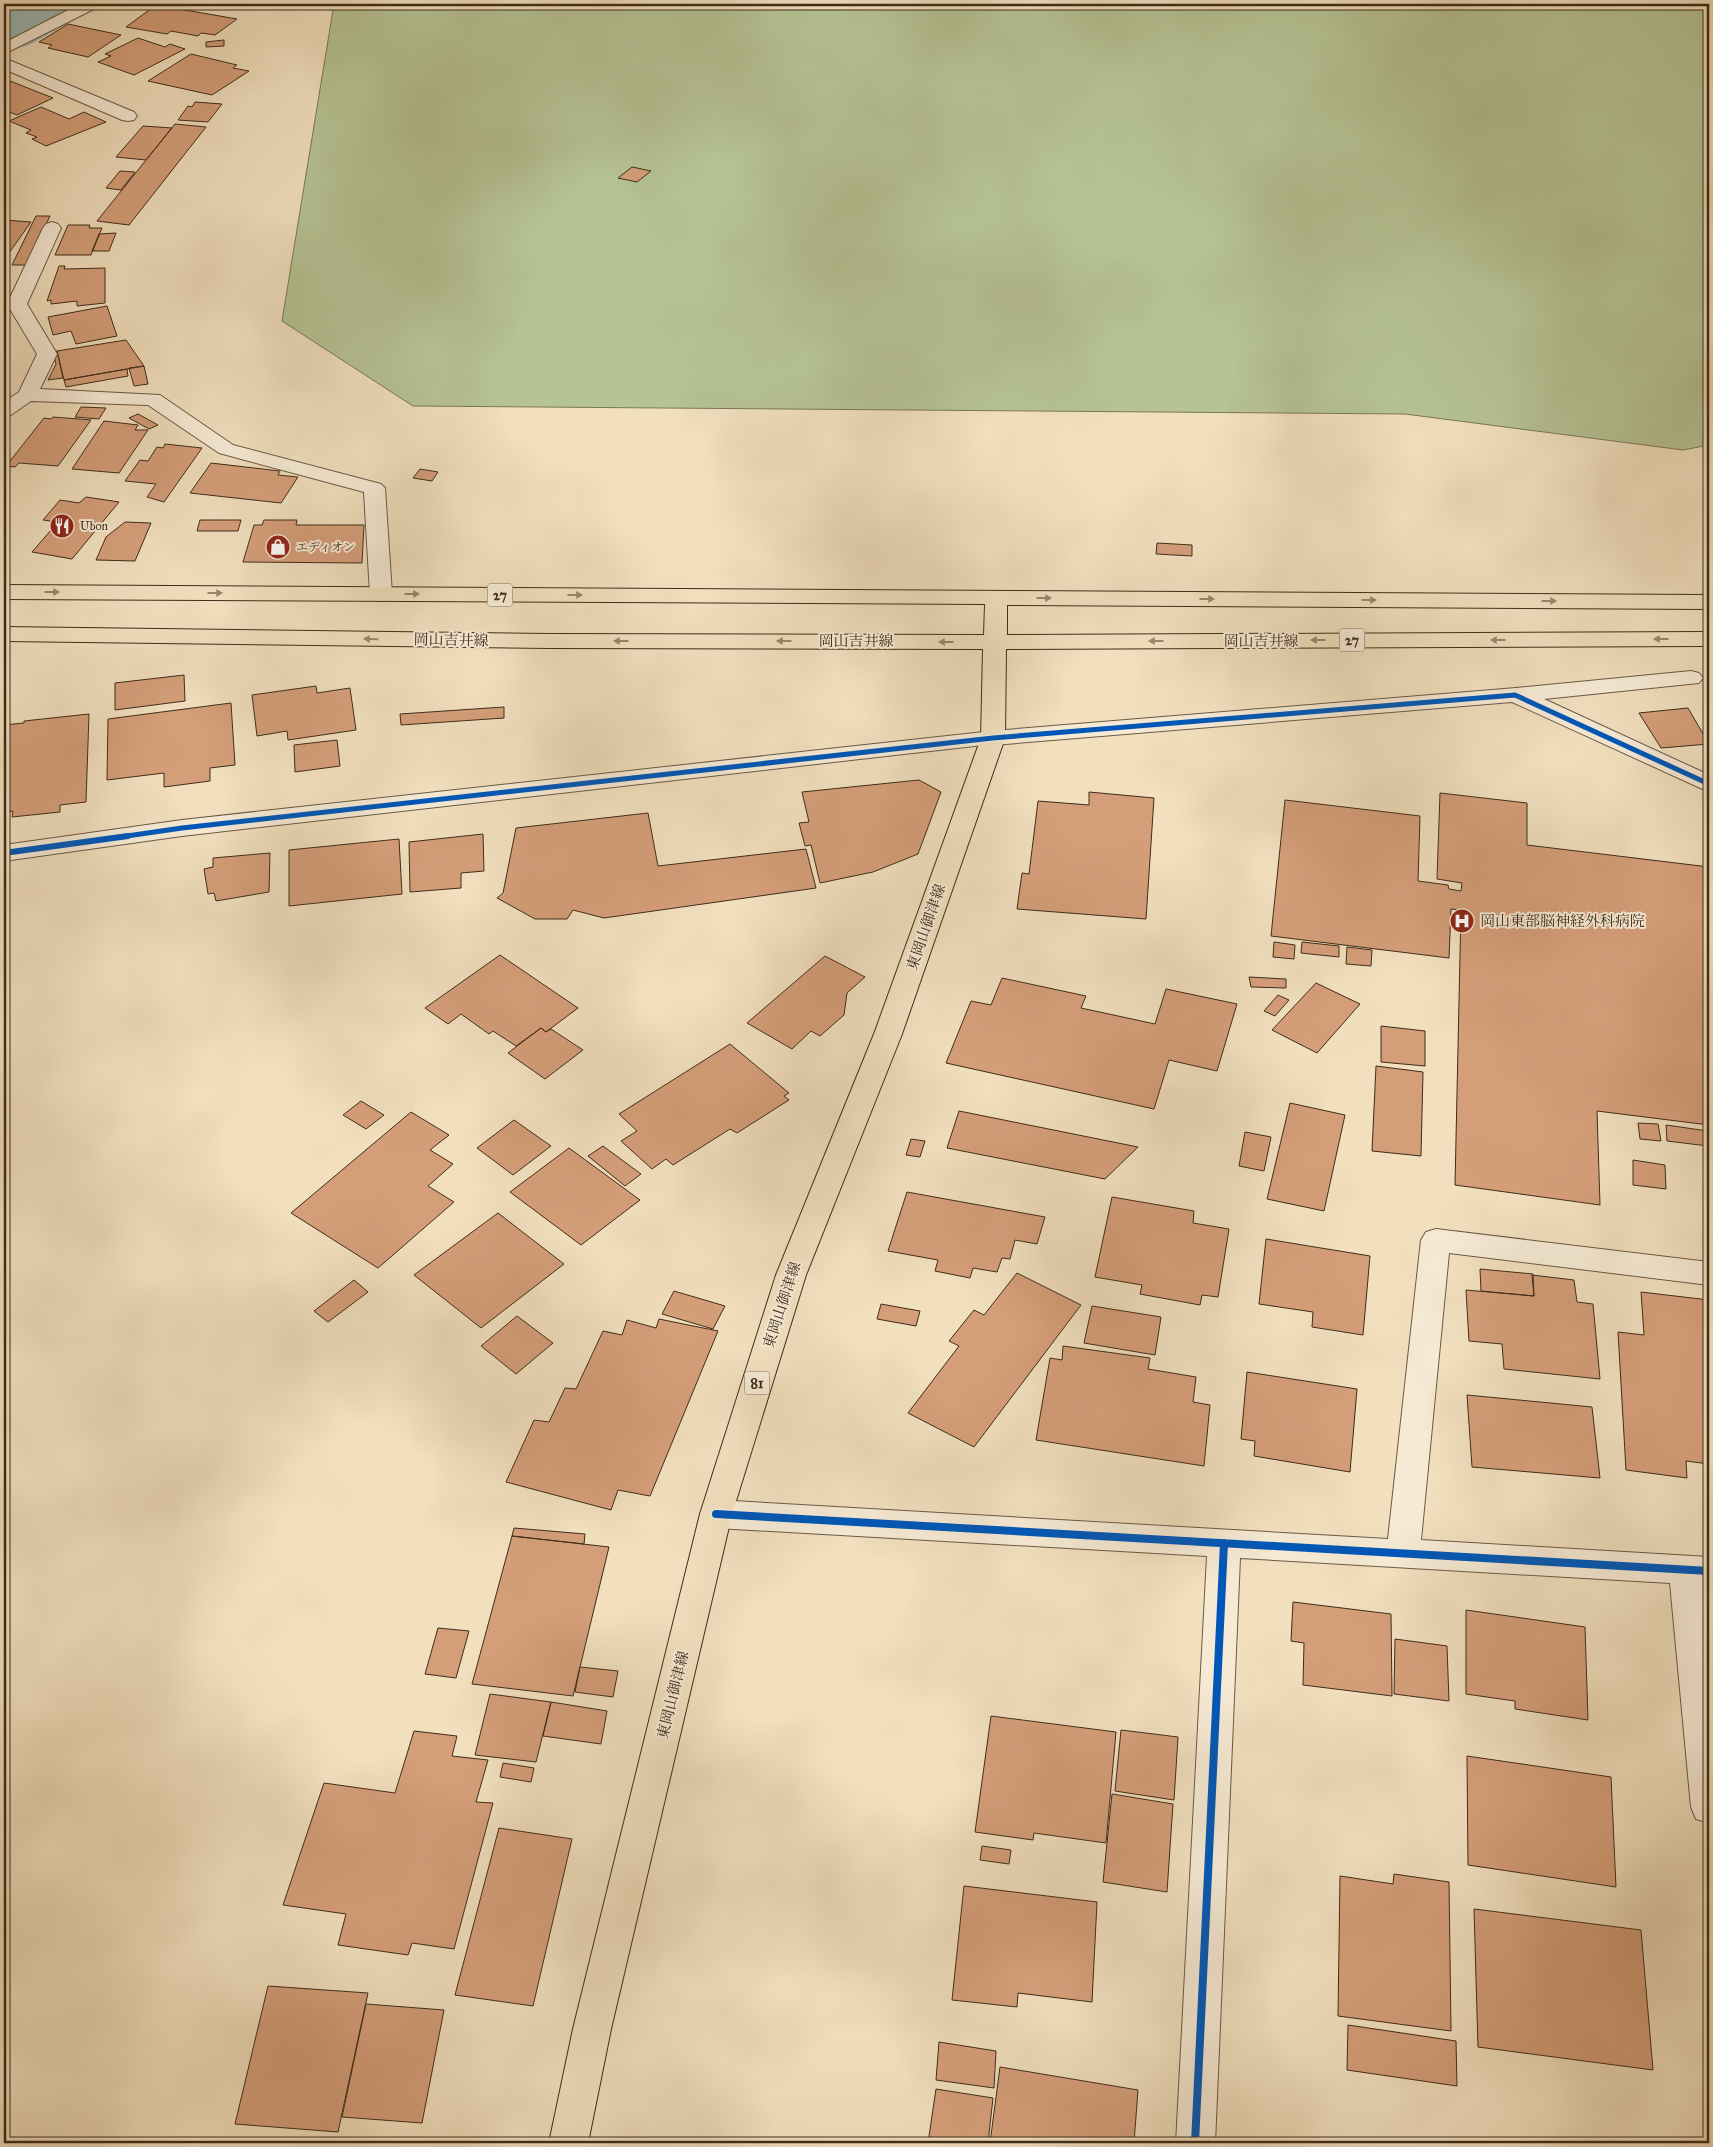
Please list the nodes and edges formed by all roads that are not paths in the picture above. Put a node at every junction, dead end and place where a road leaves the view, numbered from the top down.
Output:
1 (92, 4) edge
2 (4, 49) edge
3 (4, 63) edge
4 (128, 116) dead end
5 (52, 228) dead end
6 (27, 395) junction
7 (4, 411) edge
8 (4, 592) edge
9 (381, 594) junction
10 (996, 598) junction
11 (1709, 602) edge
12 (4, 634) edge
13 (1709, 639) edge
14 (995, 642) junction
15 (1691, 678) dead end
16 (1516, 695) junction
17 (993, 738) junction
18 (1709, 784) edge
19 (4, 853) edge
20 (1709, 1273) edge
21 (716, 1514) junction
22 (1224, 1543) junction
23 (1404, 1554) junction
24 (1697, 1570) edge
25 (1709, 1807) edge
26 (568, 2143) edge
27 (1196, 2143) edge

1 - 2 street
3 - 4 street
5 - 6 street
6 - 7 street
6 - 9 street
8 -> 9 main road, 27
9 -> 10 main road, 27
10 -> 11 main road, 27
10 - 14 main road, 東岡山御津線 / 81
14 -> 12 main road, 岡山吉井線 / 27
13 -> 14 main road, 岡山吉井線 / 27
14 - 17 main road, 東岡山御津線 / 81
15 - 16 street
16 - 17 street
16 - 18 street
17 - 19 street
17 - 21 main road, 東岡山御津線 / 81
20 - 23 street
21 - 22 street
21 - 26 main road, 東岡山御津線 / 81
22 - 23 street
22 - 27 street
23 - 24 street
24 - 25 street

